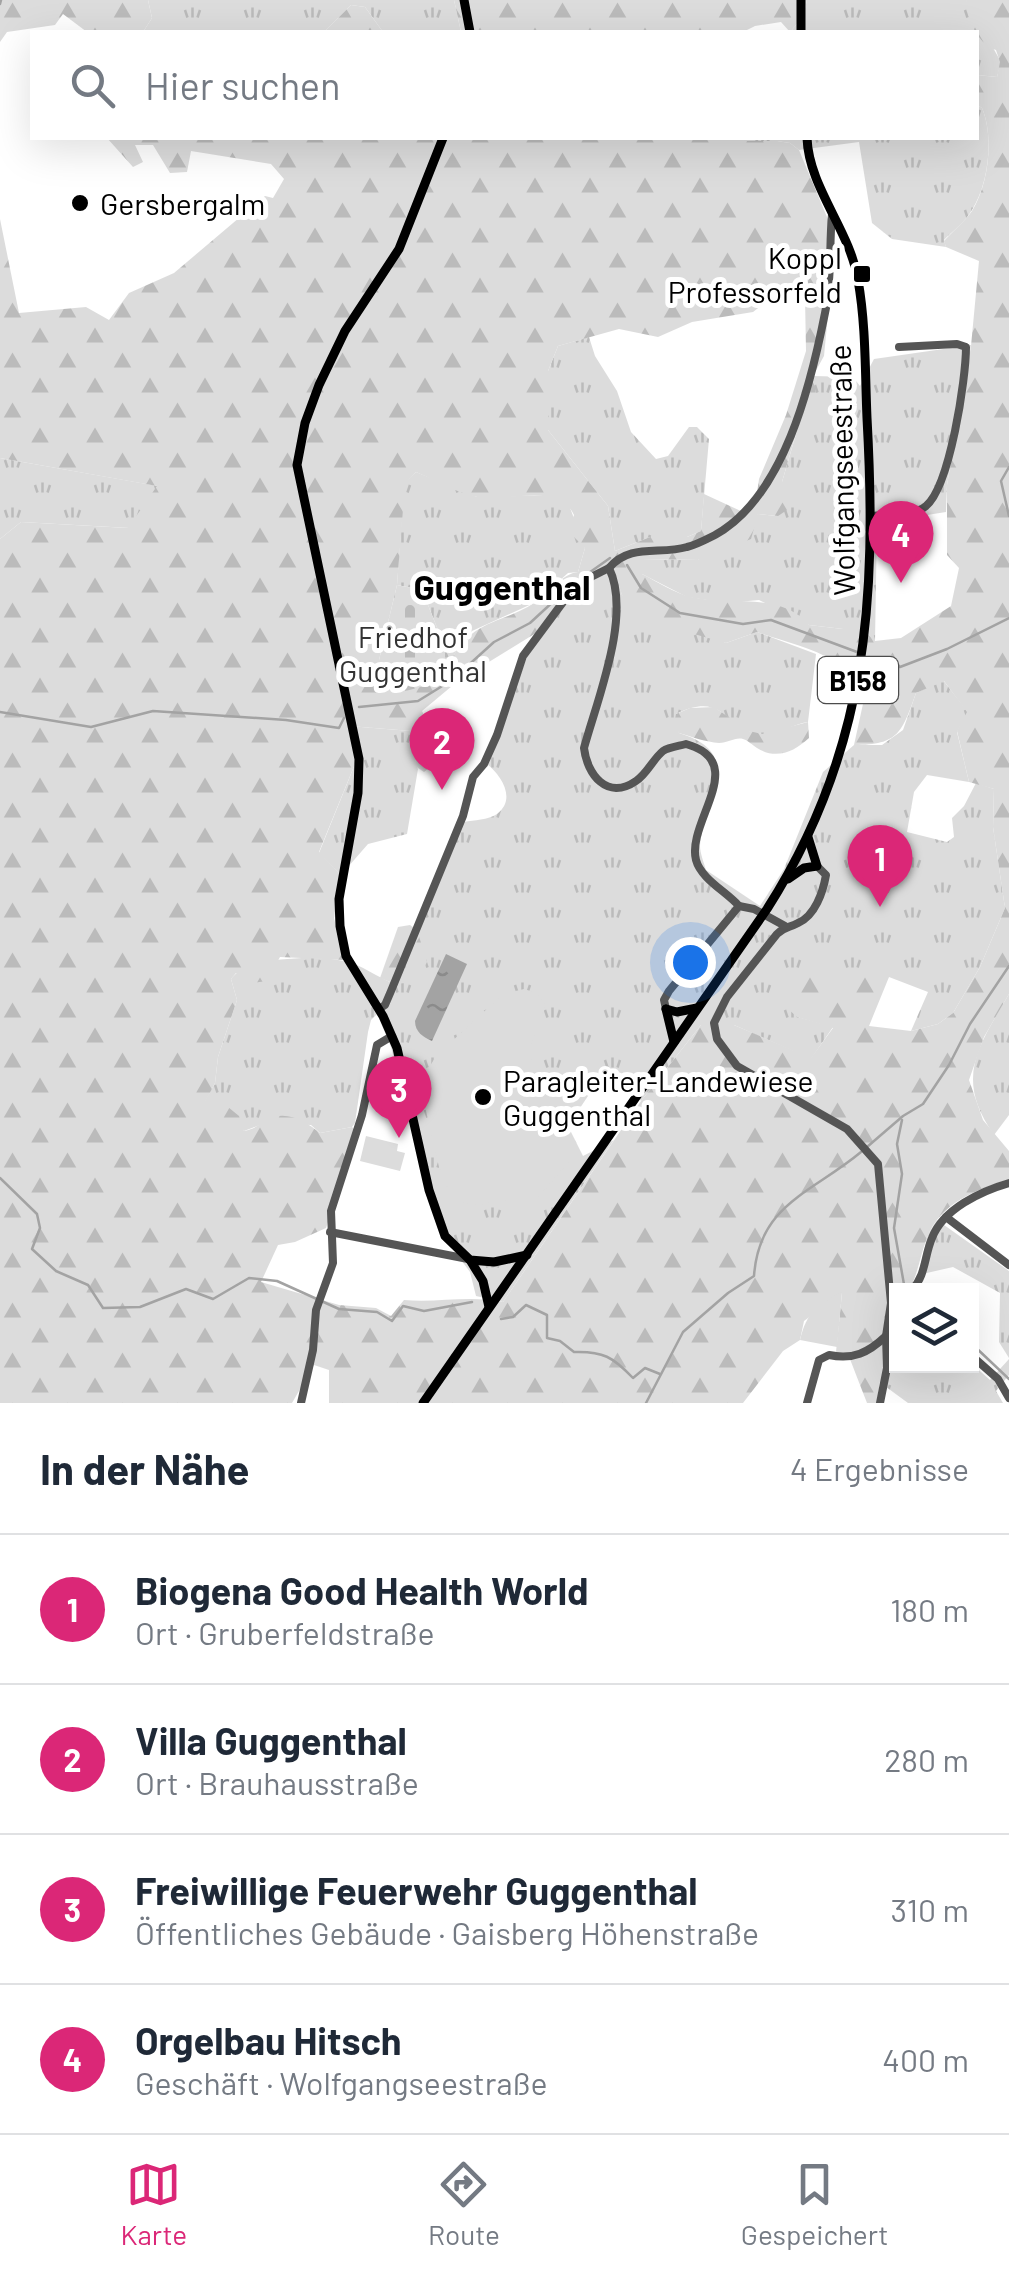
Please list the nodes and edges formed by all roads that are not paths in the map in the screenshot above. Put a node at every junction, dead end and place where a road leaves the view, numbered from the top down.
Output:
1 (464, 0) edge
2 (801, 0) edge
3 (470, 30) edge
4 (802, 30) edge
5 (443, 140) edge
6 (807, 140) edge
7 (832, 209) junction
8 (899, 347) dead end
9 (872, 516) junction
10 (609, 568) junction
11 (808, 837) junction
12 (816, 866) junction
13 (785, 880) junction
14 (740, 906) junction
15 (785, 926) junction
16 (698, 1008) junction
17 (666, 1009) junction
18 (379, 1010) junction
19 (392, 1036) junction
20 (674, 1042) junction
21 (1009, 1183) edge
22 (946, 1217) junction
23 (330, 1232) junction
24 (526, 1254) junction
25 (470, 1260) junction
26 (1009, 1264) edge
27 (892, 1283) edge
28 (918, 1283) edge
29 (488, 1309) junction
30 (889, 1323) edge
31 (886, 1336) junction
32 (979, 1362) edge
33 (1009, 1398) edge
34 (302, 1403) edge
35 (423, 1403) edge
36 (806, 1403) edge
37 (880, 1403) edge

1 - 3 main road
2 - 4 main road
5 - 18 main road
6 - 7 main road, Wolfgangseestraße / B158
7 - 9 main road, Wolfgangseestraße / B158
7 - 10 street
8 - 9 street
9 - 11 main road, Wolfgangseestraße / B158
10 - 14 street
10 - 18 street
11 - 12 main road
11 - 13 main road, Wolfgangseestraße / B158
12 - 13 main road
12 - 15 street
13 - 16 main road, Wolfgangseestraße / B158
14 - 15 street
14 - 17 street
15 - 27 street
16 - 17 main road
16 - 20 main road, Wolfgangseestraße / B158
17 - 20 main road
18 - 19 main road
19 - 23 street
19 - 25 main road
20 - 24 main road, Wolfgangseestraße / B158
21 - 22 street
22 - 26 street
22 - 28 street
23 - 25 street
23 - 34 street
24 - 25 main road
24 - 29 main road, Wolfgangseestraße / B158
25 - 29 main road
29 - 35 main road, Wolfgangseestraße / B158
30 - 31 street
31 - 36 street
31 - 37 street
32 - 33 street

